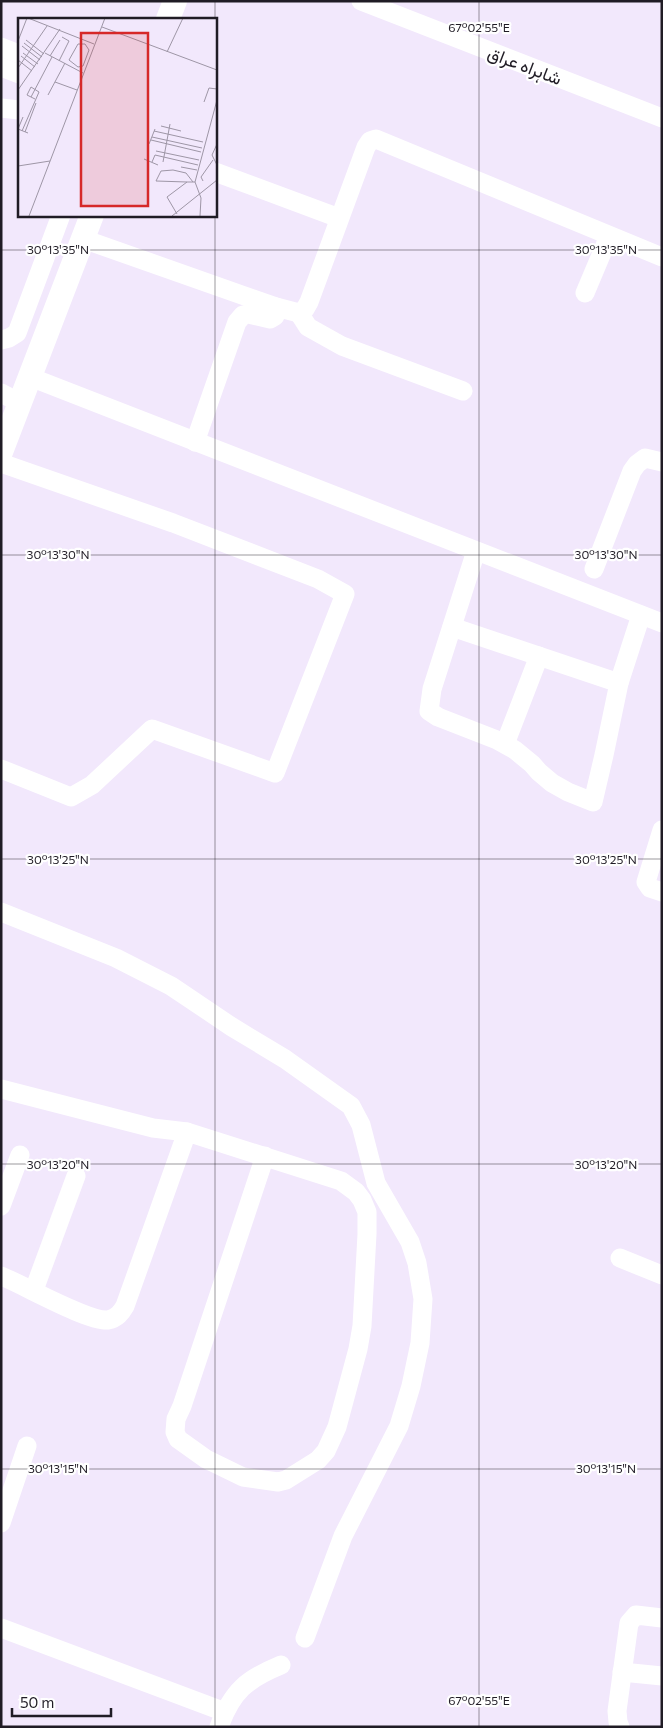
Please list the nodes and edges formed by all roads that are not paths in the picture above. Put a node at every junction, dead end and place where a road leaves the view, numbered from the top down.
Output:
1 (175, 1) edge
2 (361, 1) edge
3 (168, 18) edge
4 (1, 47) edge
5 (18, 54) edge
6 (1, 67) edge
7 (18, 74) edge
8 (1, 108) edge
9 (18, 110) edge
10 (662, 118) edge
11 (216, 172) edge
12 (61, 216) edge
13 (92, 216) edge
14 (339, 218) junction
15 (609, 236) junction
16 (83, 239) junction
17 (662, 257) edge
18 (585, 293) dead end
19 (276, 307) junction
20 (299, 312) junction
21 (1, 340) edge
22 (30, 377) junction
23 (463, 391) dead end
24 (11, 398) edge
25 (195, 442) junction
26 (1, 452) edge
27 (662, 462) edge
28 (1, 463) edge
29 (476, 551) junction
30 (594, 569) dead end
31 (641, 615) junction
32 (662, 623) edge
33 (452, 627) junction
34 (539, 656) junction
35 (619, 683) junction
36 (505, 744) junction
37 (1, 769) edge
38 (662, 830) edge
39 (662, 892) edge
40 (1, 912) edge
41 (1, 1088) edge
42 (187, 1132) junction
43 (20, 1155) dead end
44 (266, 1156) junction
45 (76, 1176) dead end
46 (1, 1206) edge
47 (620, 1258) dead end
48 (662, 1275) edge
49 (1, 1276) edge
50 (34, 1290) junction
51 (28, 1446) dead end
52 (1, 1523) edge
53 (662, 1618) edge
54 (1, 1628) edge
55 (304, 1638) dead end
56 (281, 1665) dead end
57 (622, 1672) junction
58 (662, 1676) edge
59 (222, 1719) edge
60 (620, 1727) edge

1 - 3 main road
2 - 10 street, شاہراہ عراق
4 - 5 street
6 - 7 street
8 - 9 street
11 - 14 street
12 - 21 street
13 - 16 main road
14 - 15 street
14 - 20 street
15 - 17 street
15 - 18 street
16 - 19 street
16 - 22 main road
19 - 20 street
19 - 25 street
20 - 23 street
22 - 24 main road
22 - 25 street
24 - 26 main road
25 - 29 street
27 - 30 street
28 - 37 street
29 - 31 street
29 - 33 street
31 - 32 street
31 - 35 street
33 - 34 street
33 - 36 street
34 - 35 street
34 - 36 street
35 - 36 street
38 - 39 street
40 - 55 street
41 - 42 street
42 - 44 street
42 - 50 street
43 - 46 street
44 - 44 street
45 - 50 street
47 - 48 street
49 - 50 street
51 - 52 street
53 - 57 street
54 - 59 street
56 - 59 street
57 - 58 street
57 - 60 street

